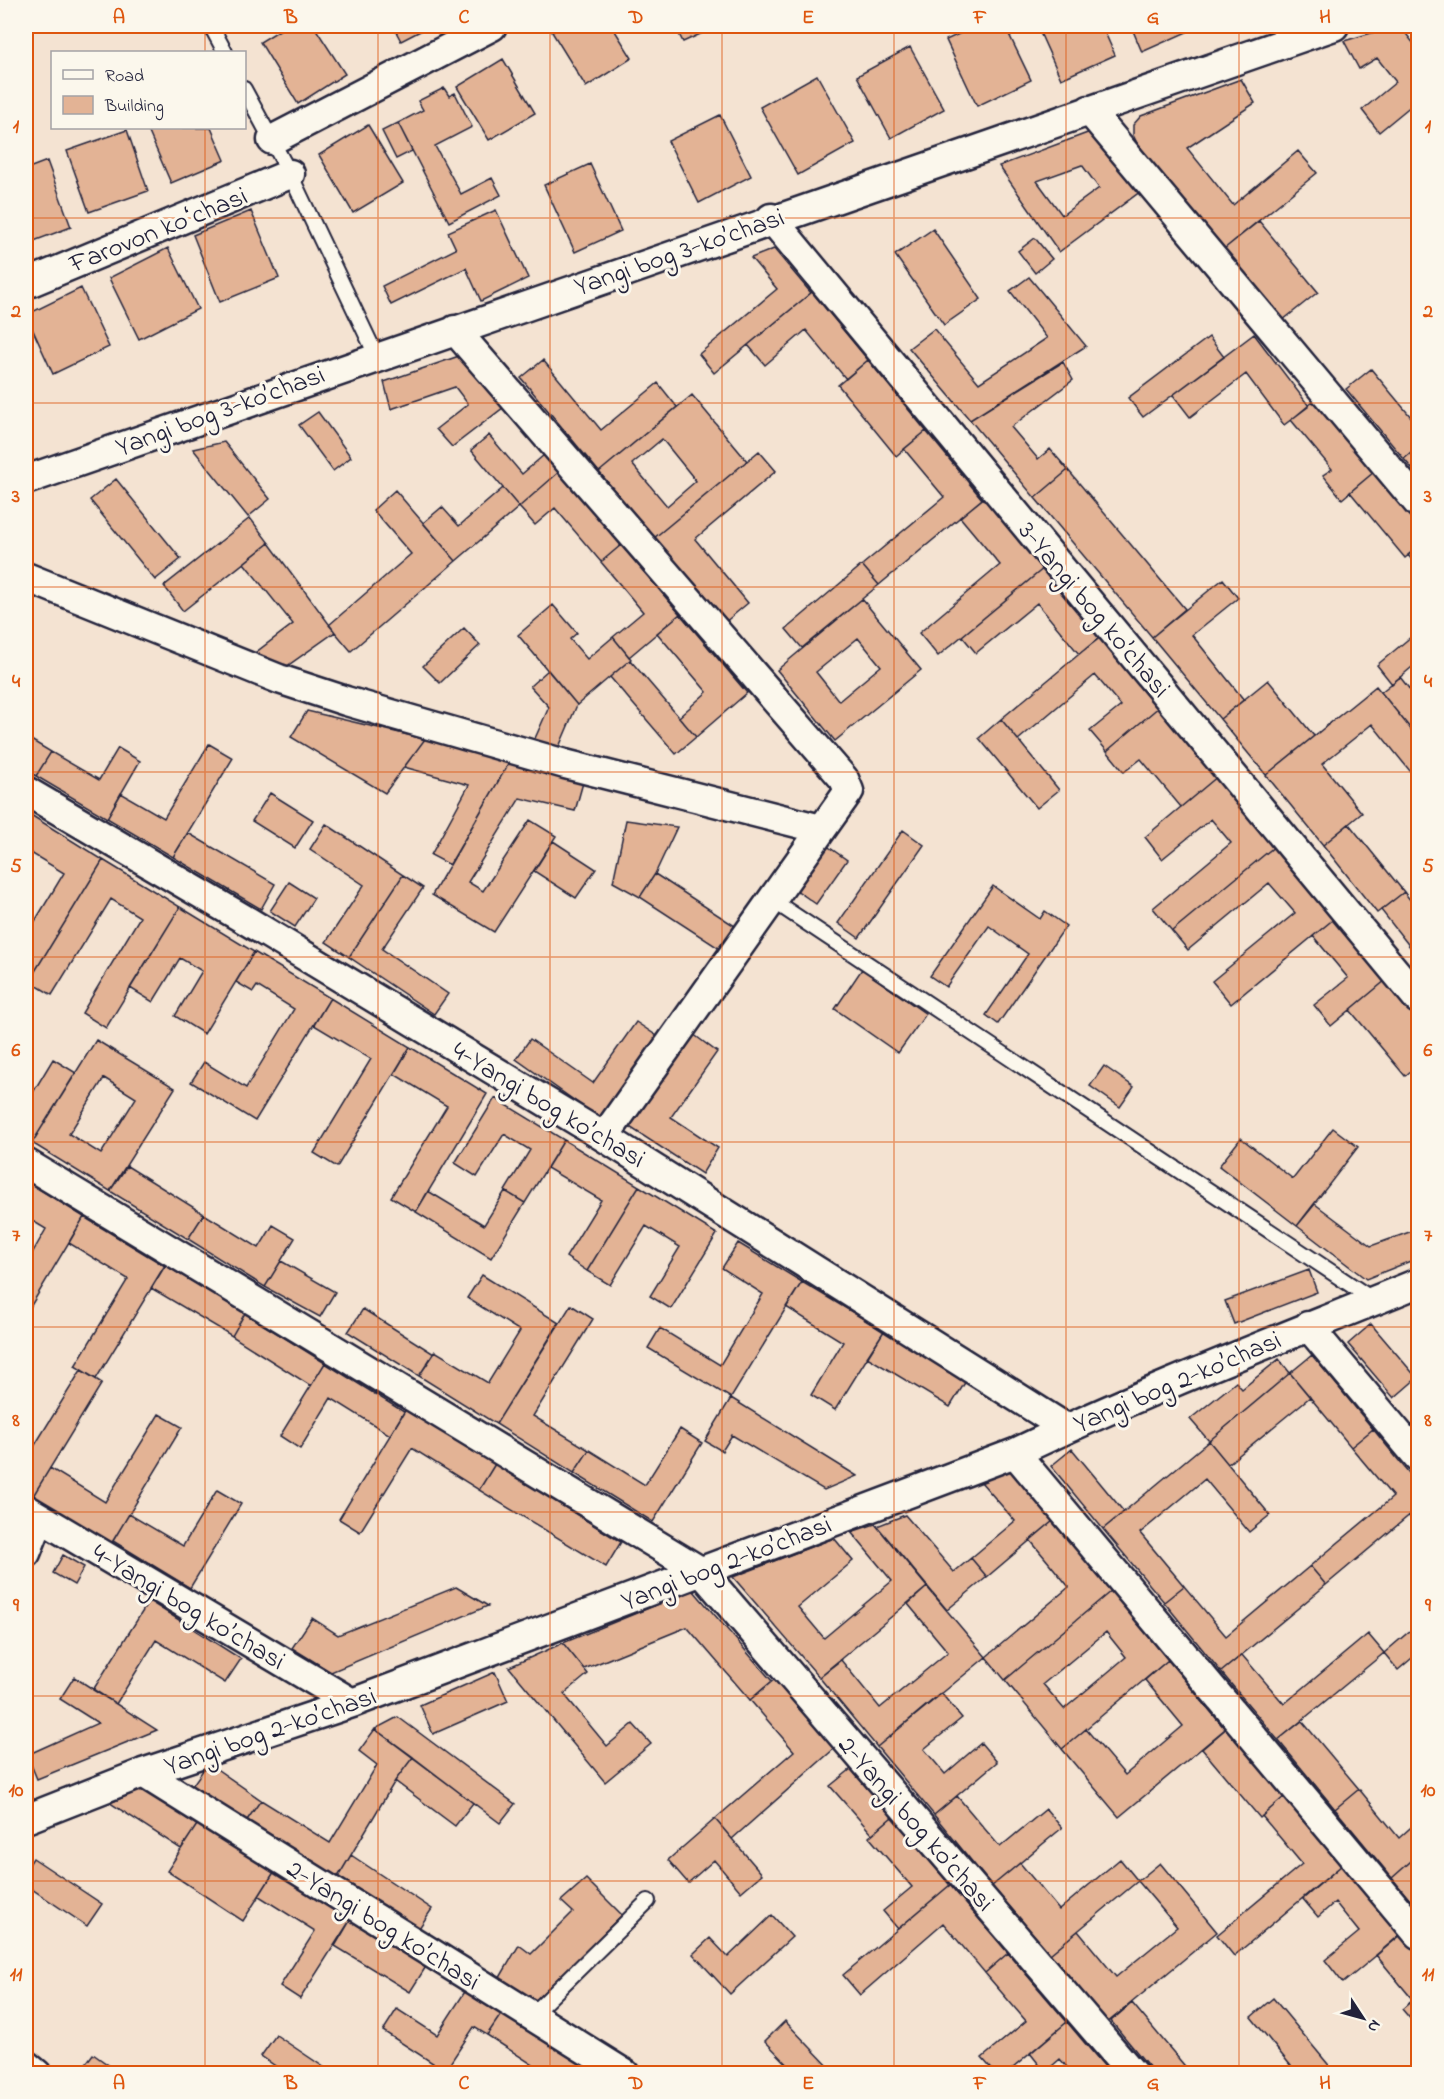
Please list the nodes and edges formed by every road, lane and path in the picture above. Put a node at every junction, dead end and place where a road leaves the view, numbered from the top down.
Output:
1 (211, 26) edge
2 (492, 26) edge
3 (1334, 26) edge
4 (224, 51) edge
5 (246, 93) edge
6 (1089, 110) junction
7 (272, 140) junction
8 (290, 174) junction
9 (771, 218) junction
10 (26, 284) edge
11 (455, 330) junction
12 (376, 355) junction
13 (26, 480) edge
14 (1419, 503) edge
15 (26, 577) edge
16 (26, 791) edge
17 (821, 829) junction
18 (772, 900) junction
19 (1419, 999) edge
20 (604, 1137) junction
21 (26, 1163) edge
22 (1419, 1283) edge
23 (1374, 1300) junction
24 (1308, 1326) junction
25 (1066, 1428) junction
26 (1015, 1453) junction
27 (1419, 1456) edge
28 (33, 1514) edge
29 (26, 1553) edge
30 (702, 1572) junction
31 (352, 1703) junction
32 (143, 1773) junction
33 (26, 1819) edge
34 (648, 1901) dead end
35 (1419, 1934) edge
36 (531, 2016) junction
37 (26, 2065) edge
38 (37, 2073) edge
39 (625, 2073) edge
40 (1133, 2073) edge

1 - 4 lane
2 - 7 street
3 - 6 street, Yangi bog 3-koʼchasi
5 - 7 lane
6 - 9 street, Yangi bog 3-koʼchasi
6 - 14 street
7 - 8 lane
8 - 10 street, Farovon koʻchasi
8 - 12 lane
9 - 11 street, Yangi bog 3-koʼchasi
9 - 19 street, 3-Yangi bog koʼchasi
11 - 12 street, Yangi bog 3-koʼchasi
11 - 17 street
12 - 13 street, Yangi bog 3-koʼchasi
15 - 17 street
16 - 20 street, 4-Yangi bog koʼchasi
17 - 18 street
18 - 20 street
18 - 23 lane
20 - 25 street, 4-Yangi bog koʼchasi
21 - 30 street
22 - 23 street, Yangi bog 2-koʼchasi
23 - 24 street, Yangi bog 2-koʼchasi
24 - 25 street, Yangi bog 2-koʼchasi
24 - 27 street
25 - 26 street, Yangi bog 2-koʼchasi
26 - 30 street, Yangi bog 2-koʼchasi
26 - 35 street
28 - 29 street
28 - 31 street, 4-Yangi bog koʼchasi
30 - 31 street, Yangi bog 2-koʼchasi
30 - 40 street, 2-Yangi bog koʼchasi
31 - 32 street, Yangi bog 2-koʼchasi
32 - 33 street, Yangi bog 2-koʼchasi
32 - 36 street, 2-Yangi bog koʼchasi
34 - 36 lane
36 - 39 street, 2-Yangi bog koʼchasi
37 - 38 street

